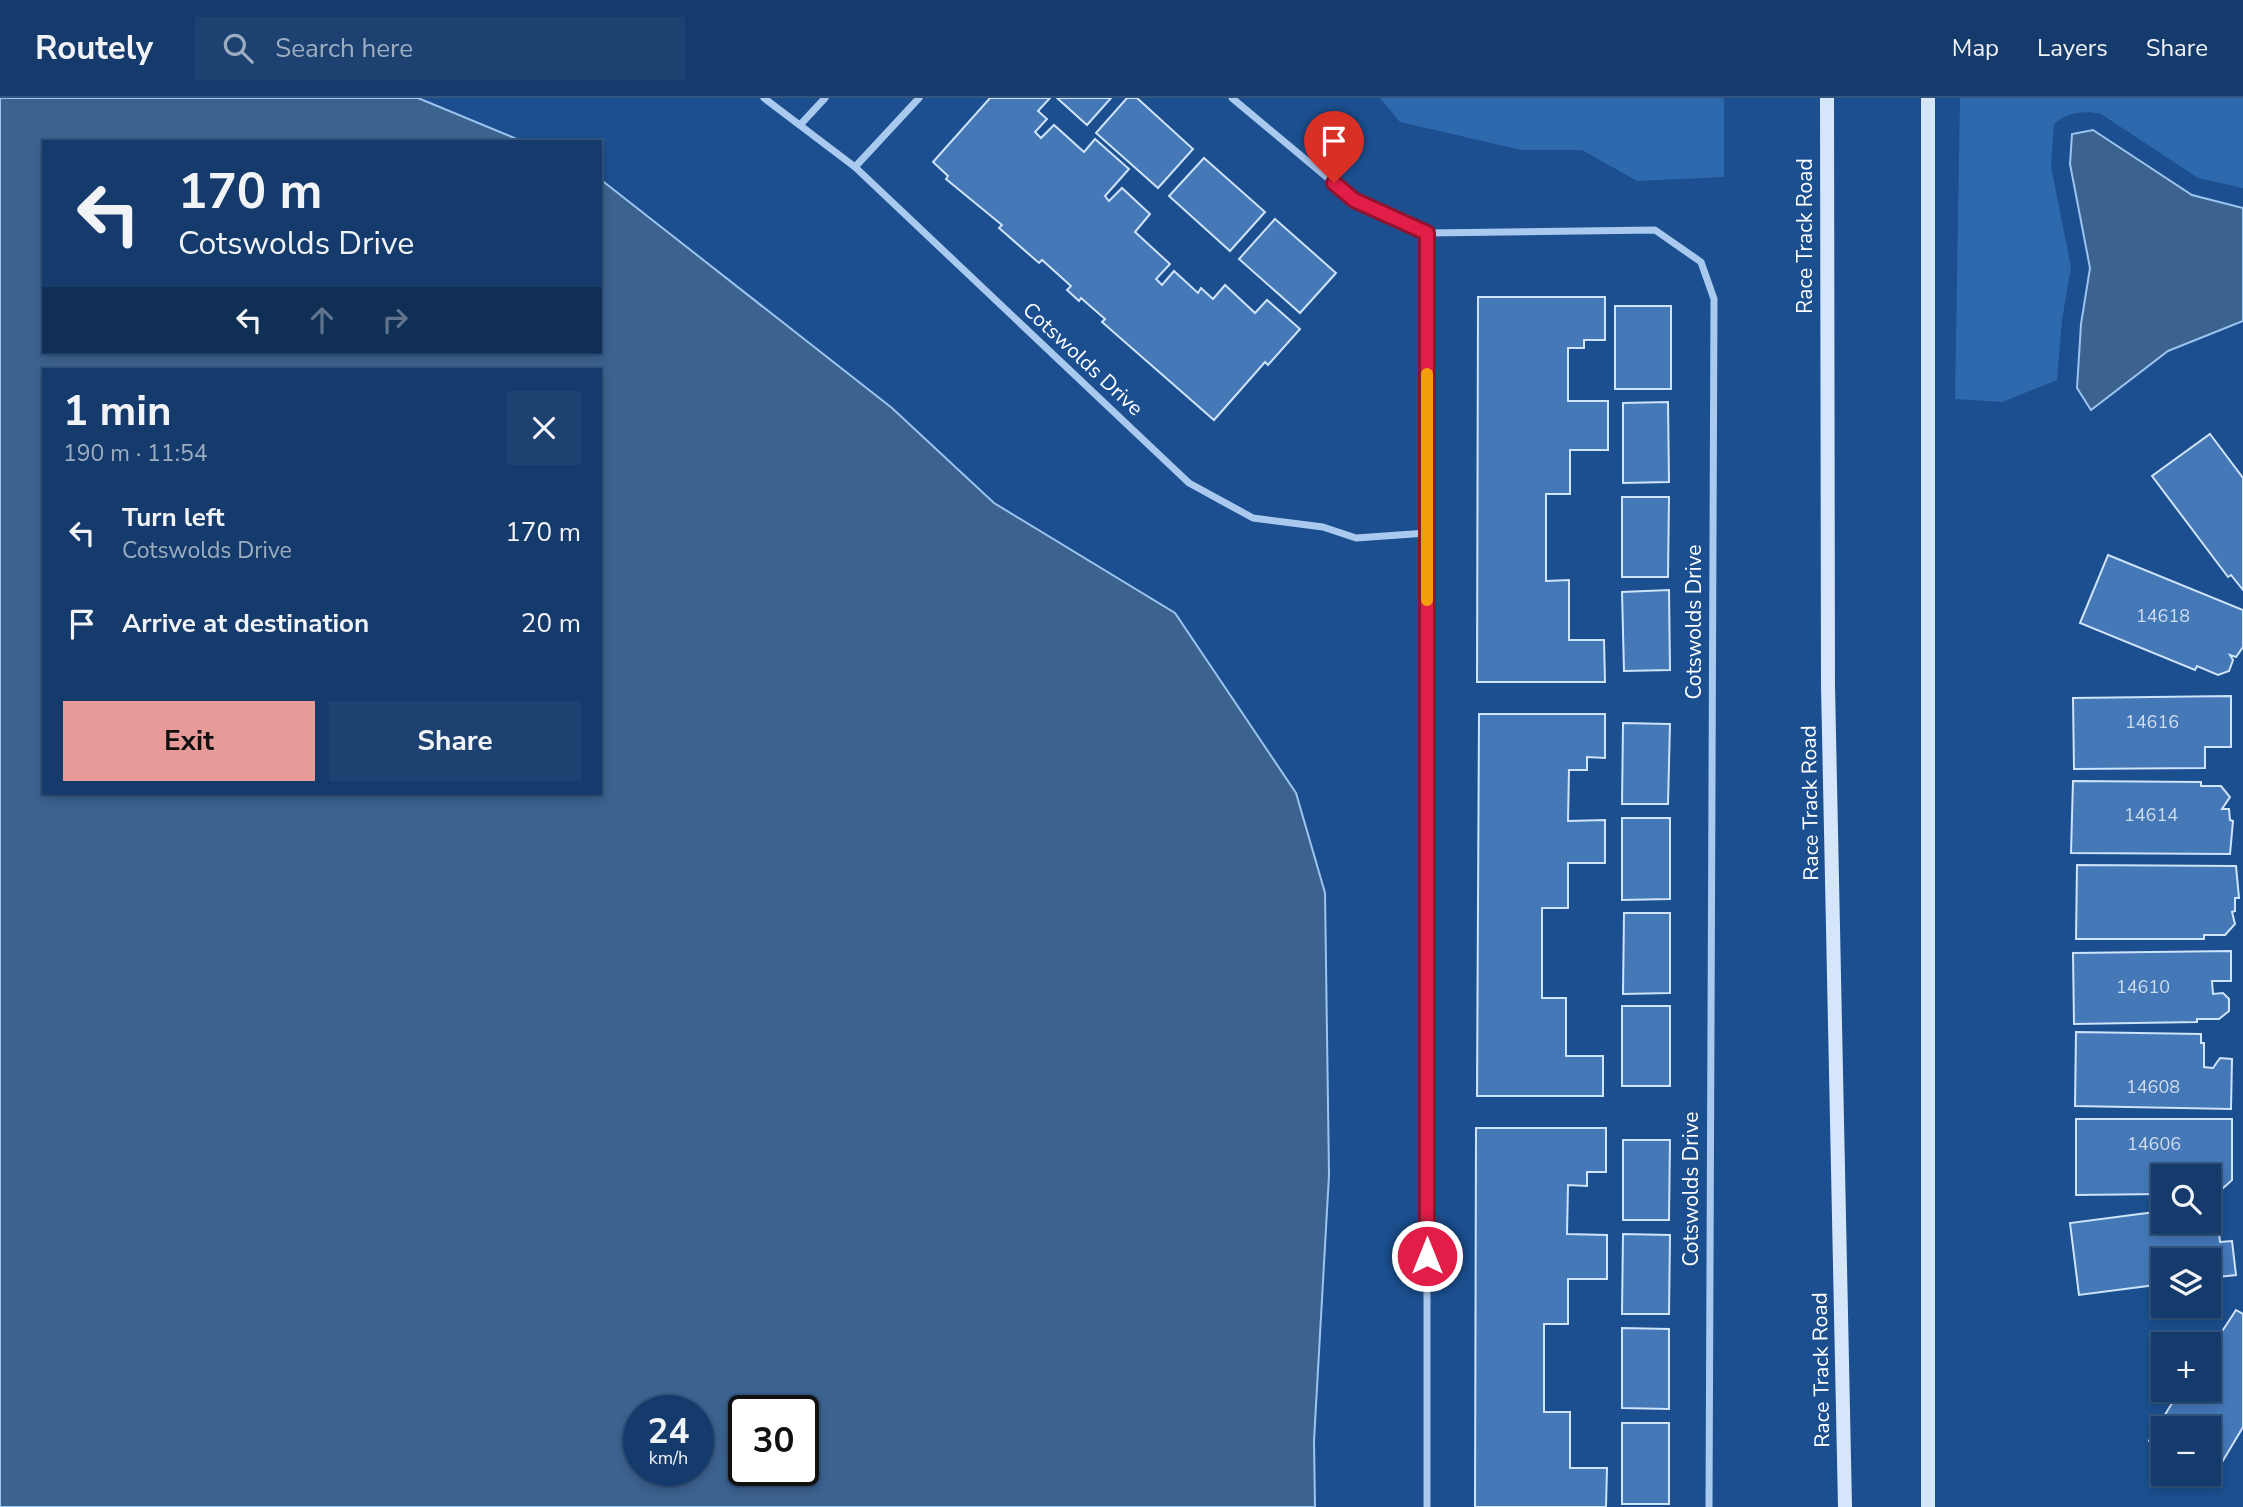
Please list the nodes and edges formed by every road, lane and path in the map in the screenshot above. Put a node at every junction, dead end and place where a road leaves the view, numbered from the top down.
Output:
1 (764, 98) edge
2 (825, 98) edge
3 (919, 98) edge
4 (1233, 98) edge
5 (1827, 98) edge
6 (1927, 98) edge
7 (800, 125) junction
8 (855, 167) junction
9 (1427, 233) junction
10 (1427, 533) junction
11 (1427, 1507) edge
12 (1709, 1507) edge
13 (1845, 1507) edge
14 (1928, 1507) edge

1 - 7 street, Cotswolds Drive
2 - 7 street
3 - 8 street
4 - 9 street, Cotswolds Drive
5 - 13 main road, Race Track Road
6 - 14 main road
7 - 8 street, Cotswolds Drive
8 - 10 street, Cotswolds Drive
9 - 10 street
9 - 12 street, Cotswolds Drive
10 - 11 street

